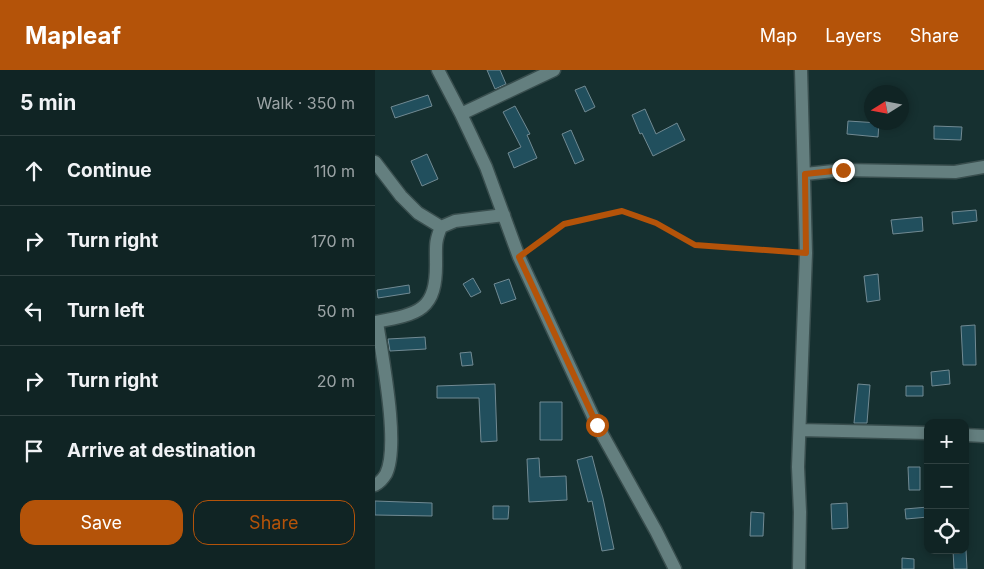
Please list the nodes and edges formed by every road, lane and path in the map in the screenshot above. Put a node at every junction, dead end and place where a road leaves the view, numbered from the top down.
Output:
1 (438, 70) edge
2 (554, 70) edge
3 (801, 70) edge
4 (461, 114) junction
5 (375, 162) edge
6 (984, 167) edge
7 (805, 174) junction
8 (504, 215) junction
9 (441, 227) junction
10 (806, 253) junction
11 (519, 257) junction
12 (376, 322) edge
13 (800, 430) junction
14 (924, 433) edge
15 (969, 435) edge
16 (984, 436) edge
17 (375, 485) edge
18 (675, 569) edge
19 (799, 569) edge

1 - 4 street
2 - 4 street
3 - 7 street
4 - 8 street
5 - 9 street
6 - 7 street
7 - 10 street
8 - 9 street
8 - 11 street
9 - 12 street
10 - 11 path
10 - 13 street
11 - 18 street
12 - 17 street
13 - 14 street
13 - 19 street
15 - 16 street

